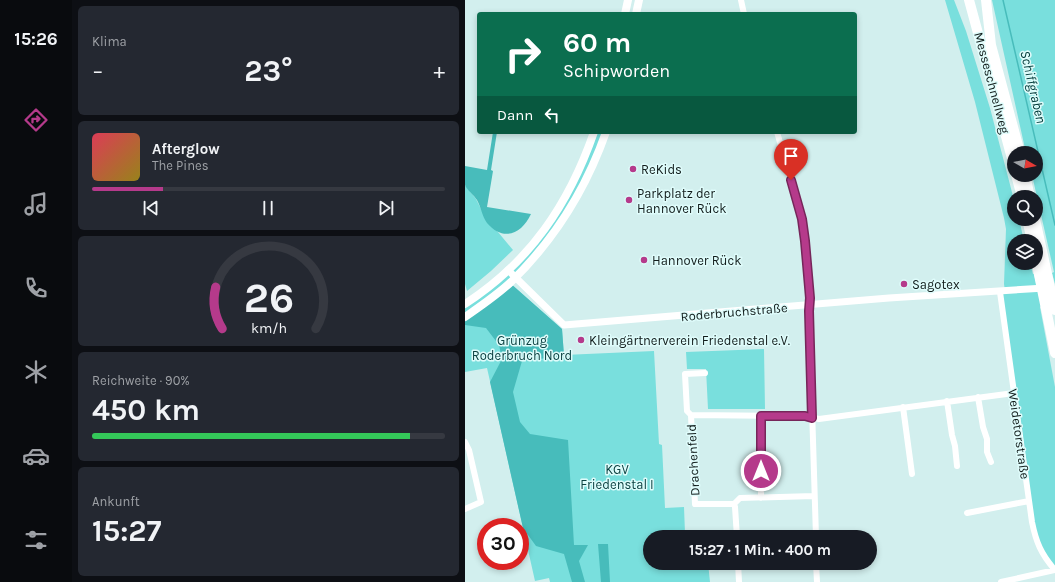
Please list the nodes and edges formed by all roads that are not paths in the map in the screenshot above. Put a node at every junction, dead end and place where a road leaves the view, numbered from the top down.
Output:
1 (628, 0) edge
2 (639, 0) edge
3 (741, 0) edge
4 (986, 0) edge
5 (967, 1) edge
6 (625, 12) edge
7 (637, 12) edge
8 (744, 12) edge
9 (991, 45) junction
10 (593, 134) edge
11 (605, 134) edge
12 (778, 134) edge
13 (1009, 146) edge
14 (1018, 146) edge
15 (1036, 226) edge
16 (508, 270) junction
17 (1040, 270) edge
18 (515, 277) junction
19 (1048, 289) edge
20 (1000, 292) junction
21 (465, 304) edge
22 (809, 306) junction
23 (1055, 310) edge
24 (465, 317) edge
25 (1055, 352) edge
26 (705, 373) dead end
27 (1014, 393) junction
28 (978, 397) junction
29 (947, 401) junction
30 (903, 407) junction
31 (691, 415) junction
32 (761, 416) junction
33 (812, 418) junction
34 (465, 442) edge
35 (991, 462) dead end
36 (957, 466) dead end
37 (912, 474) dead end
38 (814, 496) junction
39 (761, 498) junction
40 (1029, 501) junction
41 (734, 504) junction
42 (465, 509) edge
43 (967, 513) dead end
44 (737, 530) edge
45 (816, 530) edge
46 (738, 570) edge
47 (817, 570) edge
48 (1055, 570) edge
49 (739, 582) edge
50 (817, 582) edge
51 (1001, 582) edge

1 - 6 main road
2 - 7 main road
3 - 8 street
4 - 9 highway
5 - 9 highway
5 - 13 highway, Messeschnellweg
9 - 14 highway, Messeschnellweg
10 - 16 main road
11 - 18 main road
12 - 22 street
15 - 19 highway
16 - 18 street, Roderbruchstraße
16 - 21 main road
17 - 19 highway
18 - 22 street, Roderbruchstraße
18 - 24 main road
19 - 20 street, Roderbruchstraße
19 - 23 highway
19 - 25 highway
20 - 22 street, Roderbruchstraße
20 - 27 street, Weidetorstraße
22 - 33 street
26 - 31 street
27 - 28 street
27 - 40 street, Weidetorstraße
28 - 29 street
28 - 35 street
29 - 30 street
29 - 36 street
30 - 33 street
30 - 37 street
31 - 32 street
31 - 41 street, Drachenfeld
32 - 33 street
32 - 39 street
33 - 38 street
34 - 42 street
38 - 39 street
38 - 45 street
39 - 41 street
40 - 43 street
40 - 48 street, Weidetorstraße
41 - 44 street
46 - 49 street
47 - 50 street
48 - 51 street

